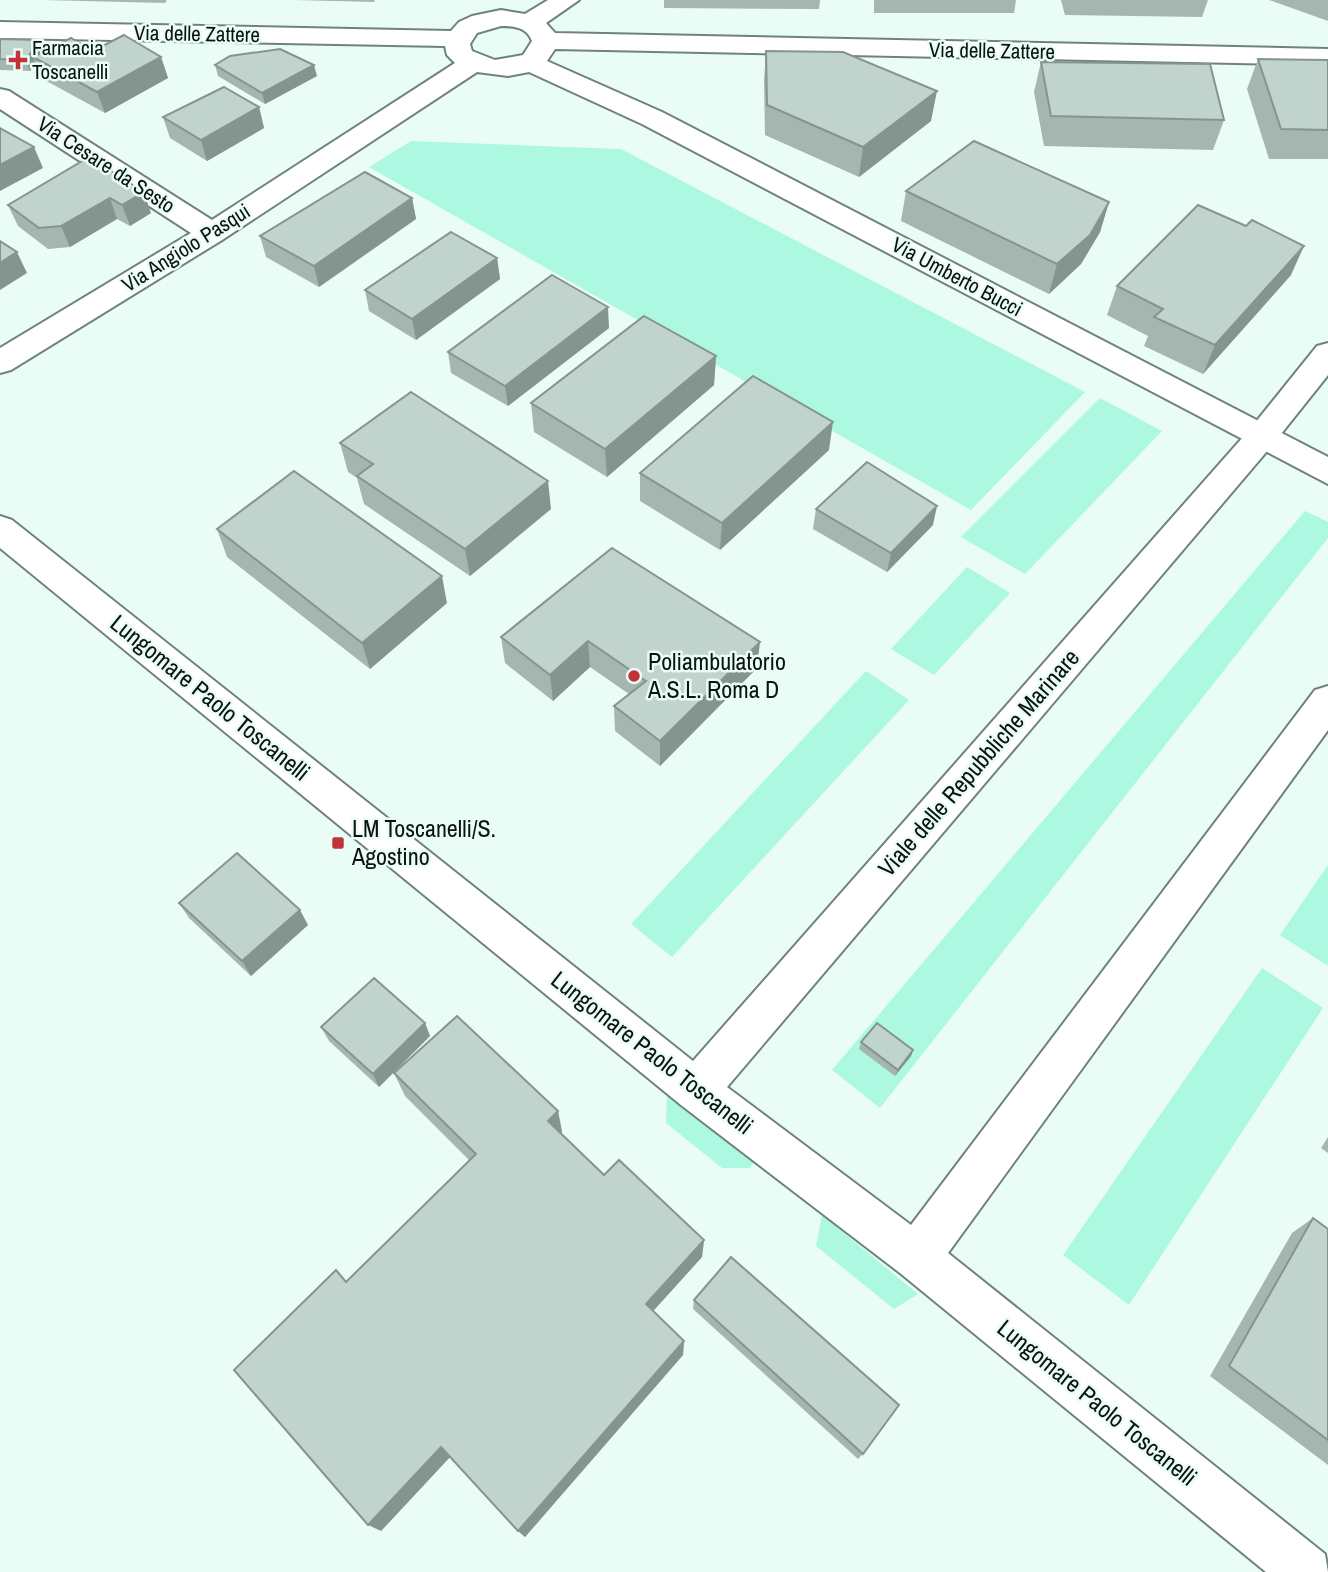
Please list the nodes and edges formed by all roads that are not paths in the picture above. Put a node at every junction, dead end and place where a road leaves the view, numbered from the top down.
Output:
1 (473, 0) edge
2 (566, 0) edge
3 (491, 19) junction
4 (0, 30) edge
5 (458, 39) junction
6 (534, 42) junction
7 (1328, 57) edge
8 (473, 63) junction
9 (0, 97) edge
10 (212, 233) junction
11 (1328, 354) edge
12 (0, 362) edge
13 (1262, 436) junction
14 (1328, 472) edge
15 (0, 529) edge
16 (1328, 701) edge
17 (696, 1090) junction
18 (916, 1257) junction
19 (1307, 1572) edge

1 - 3 street
2 - 6 street
3 - 5 street
3 - 6 street
4 - 5 street, Via delle Zattere
5 - 8 street
6 - 7 street, Via delle Zattere
6 - 8 street
6 - 13 street, Via Umberto Bucci
8 - 10 street, Via Angiolo Pasqui
9 - 10 street, Via Cesare da Sesto
10 - 12 street, Via Angiolo Pasqui
11 - 13 street, Viale delle Repubbliche Marinare
13 - 14 street
13 - 17 street, Viale delle Repubbliche Marinare
15 - 17 street, Lungomare Paolo Toscanelli
16 - 18 street
17 - 18 street, Lungomare Paolo Toscanelli
18 - 19 street, Lungomare Paolo Toscanelli

